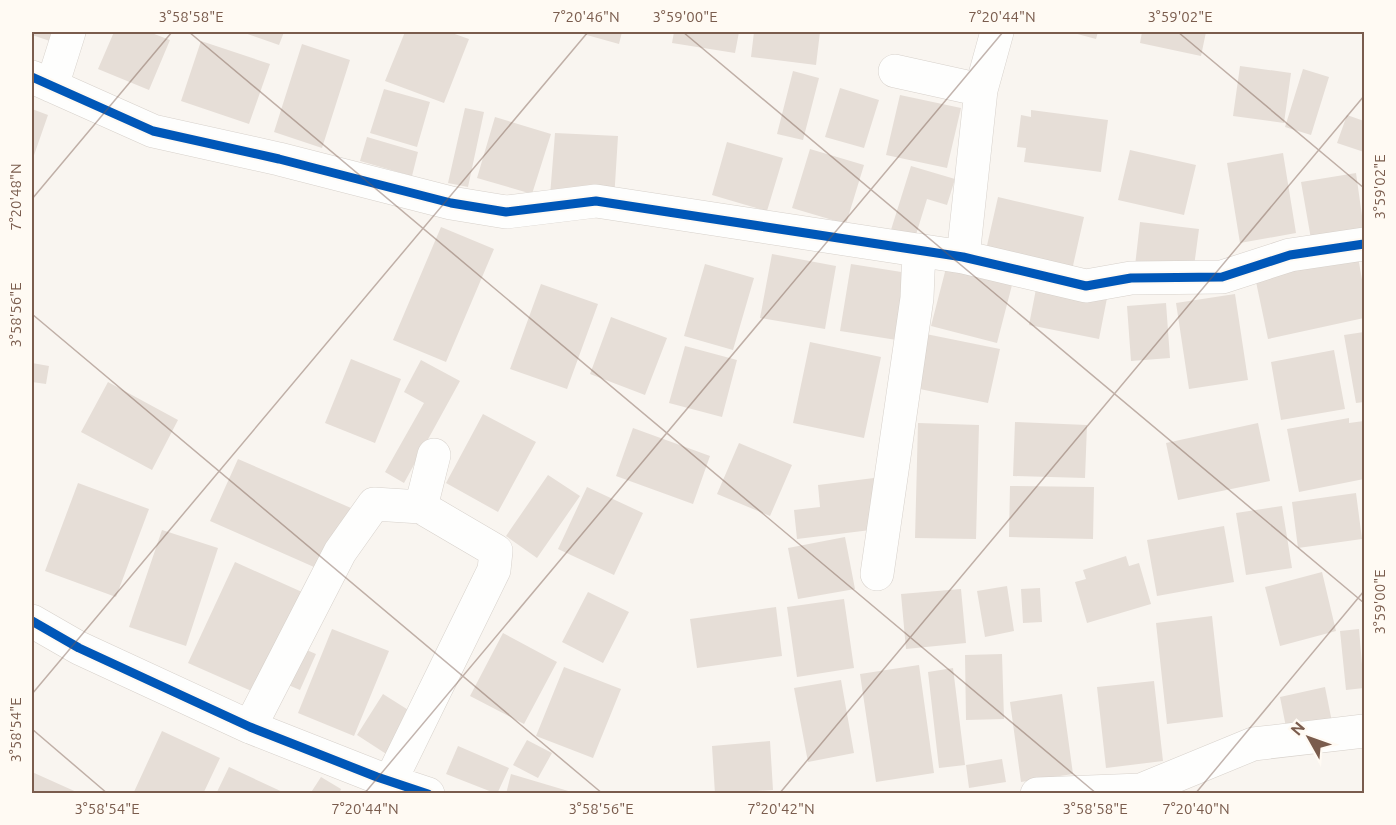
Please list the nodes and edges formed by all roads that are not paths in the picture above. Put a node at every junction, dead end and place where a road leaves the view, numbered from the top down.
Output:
1 (69, 32) edge
2 (997, 32) edge
3 (895, 71) dead end
4 (42, 81) edge
5 (981, 90) junction
6 (1365, 244) edge
7 (919, 250) junction
8 (963, 257) junction
9 (434, 455) dead end
10 (421, 507) junction
11 (877, 574) dead end
12 (32, 621) edge
13 (250, 727) junction
14 (1365, 731) edge
15 (381, 783) edge
16 (1141, 792) edge
17 (428, 794) edge
18 (1036, 794) edge

1 - 4 street
2 - 5 street
3 - 5 street
4 - 7 street
5 - 8 street
6 - 8 street
7 - 8 street
7 - 11 street
9 - 10 street
10 - 13 street
10 - 15 street
12 - 13 street
13 - 15 street
14 - 16 street
15 - 17 street
16 - 18 street

